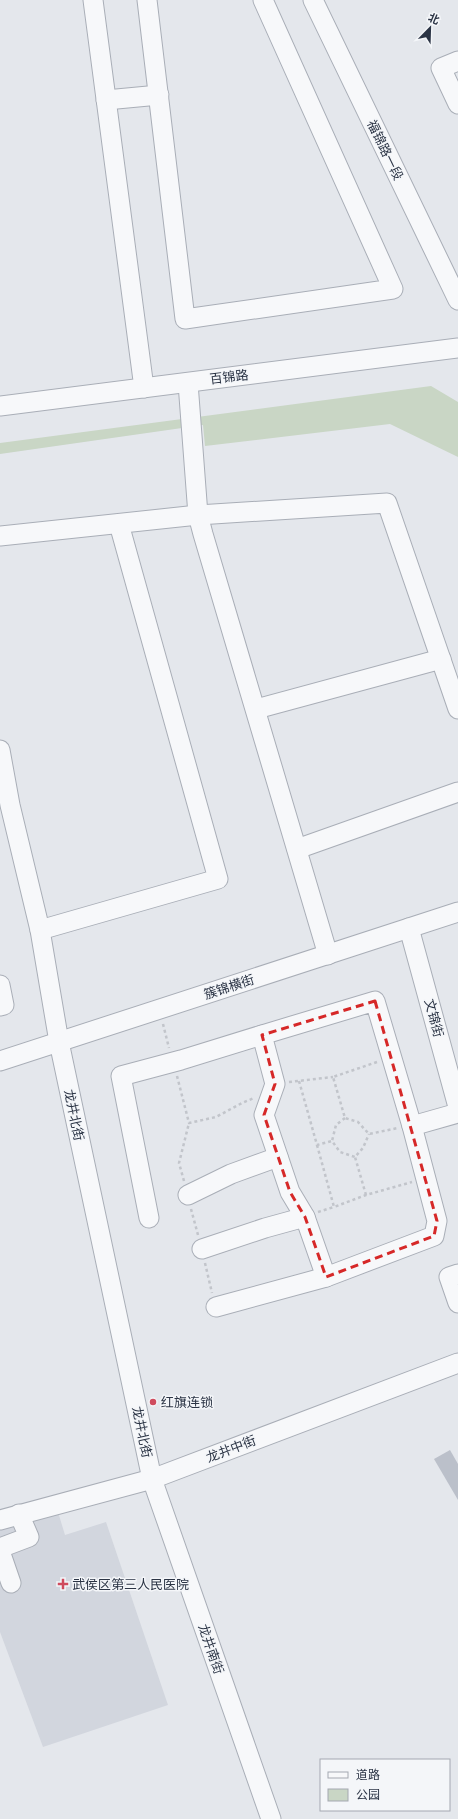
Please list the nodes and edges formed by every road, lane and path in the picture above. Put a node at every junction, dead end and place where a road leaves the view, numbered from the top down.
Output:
1 (93, 0) edge
2 (147, 0) edge
3 (263, 0) edge
4 (312, 0) edge
5 (325, 0) edge
6 (458, 61) edge
7 (159, 95) junction
8 (106, 100) junction
9 (458, 104) edge
10 (458, 277) edge
11 (458, 300) edge
12 (458, 348) edge
13 (188, 383) junction
14 (144, 388) junction
15 (0, 406) edge
16 (198, 515) junction
17 (120, 524) junction
18 (0, 536) edge
19 (441, 659) junction
20 (458, 708) edge
21 (256, 709) junction
22 (0, 750) edge
23 (458, 792) edge
24 (5, 806) edge
25 (297, 849) junction
26 (458, 912) edge
27 (409, 928) junction
28 (40, 930) junction
29 (328, 955) junction
30 (0, 986) edge
31 (0, 1006) edge
32 (159, 1010) junction
33 (262, 1035) junction
34 (59, 1042) junction
35 (392, 1057) junction
36 (0, 1061) edge
37 (173, 1062) junction
38 (333, 1077) junction
39 (299, 1081) junction
40 (274, 1088) junction
41 (458, 1107) edge
42 (458, 1113) edge
43 (345, 1118) junction
44 (188, 1123) junction
45 (412, 1126) junction
46 (369, 1134) junction
47 (332, 1140) junction
48 (317, 1145) junction
49 (278, 1157) junction
50 (354, 1157) junction
51 (179, 1164) dead end
52 (426, 1178) junction
53 (188, 1195) dead end
54 (366, 1195) junction
55 (305, 1217) junction
56 (149, 1218) dead end
57 (202, 1249) dead end
58 (458, 1274) edge
59 (326, 1277) junction
60 (458, 1303) edge
61 (216, 1307) dead end
62 (458, 1363) edge
63 (152, 1479) junction
64 (19, 1514) junction
65 (0, 1520) edge
66 (0, 1548) edge
67 (0, 1551) edge
68 (12, 1583) dead end
69 (271, 1819) edge

1 - 8 street
2 - 7 street
3 - 7 street
4 - 11 street, 福锦路一段
5 - 10 street, 福锦路一段
6 - 9 street
7 - 8 street
8 - 14 street
12 - 13 street, 百锦路
13 - 14 street, 百锦路
13 - 16 street
14 - 15 street, 百锦路
16 - 17 street
16 - 19 street
16 - 21 street
17 - 18 street
17 - 28 street
19 - 20 street
19 - 21 street
21 - 25 street
22 - 24 street, 龙井北街
23 - 25 street
24 - 28 street, 龙井北街
25 - 29 street
26 - 27 street, 簇锦横街
27 - 29 street, 簇锦横街
27 - 41 street, 文锦街
28 - 34 street, 龙井北街
29 - 32 street, 簇锦横街
30 - 31 street
32 - 34 street, 簇锦横街
32 - 37 path
33 - 35 street
33 - 37 street
33 - 40 street
34 - 36 street, 簇锦横街
34 - 63 street, 龙井北街
35 - 38 path
35 - 45 street
37 - 44 path
37 - 56 street
38 - 39 path
38 - 43 path
39 - 40 path
39 - 48 path
40 - 44 path
40 - 49 street
42 - 45 street
43 - 46 path
43 - 47 path
44 - 51 path
45 - 46 path
45 - 52 street
46 - 50 path
47 - 48 path
47 - 50 path
48 - 54 path
49 - 53 street
49 - 55 street
50 - 54 path
52 - 54 path
52 - 59 street
55 - 57 street
55 - 59 street
58 - 60 street
59 - 61 street
62 - 63 street, 龙井中街
63 - 64 street, 龙井中街
63 - 69 street, 龙井南街
64 - 65 street, 龙井中街
64 - 66 street
67 - 68 street

